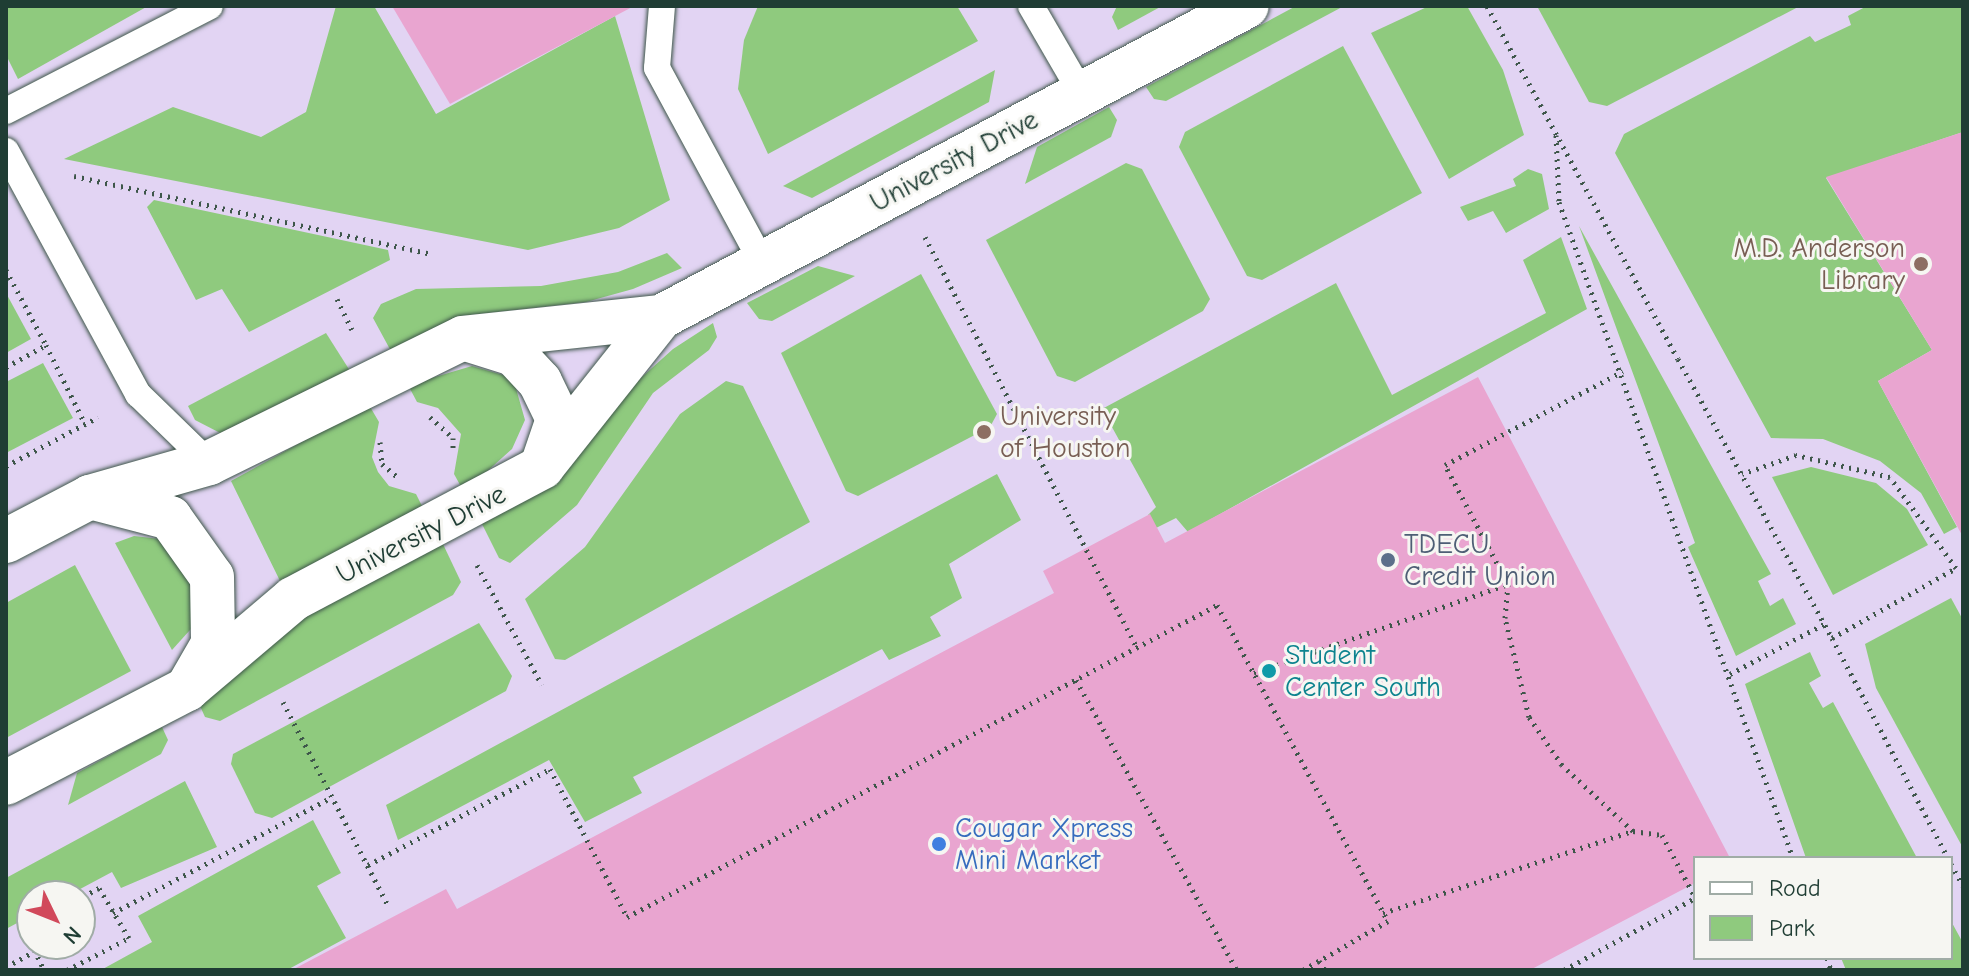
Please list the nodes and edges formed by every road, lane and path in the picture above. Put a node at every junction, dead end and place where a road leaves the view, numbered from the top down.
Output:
1 (210, 6) edge
2 (662, 6) edge
3 (1031, 6) edge
4 (1247, 6) edge
5 (1487, 6) edge
6 (1082, 94) junction
7 (6, 111) edge
8 (1556, 134) junction
9 (6, 151) edge
10 (69, 175) dead end
11 (901, 190) junction
12 (432, 254) dead end
13 (762, 262) junction
14 (6, 270) edge
15 (661, 317) junction
16 (463, 338) junction
17 (46, 345) junction
18 (6, 367) edge
19 (1623, 371) junction
20 (138, 394) junction
21 (414, 412) dead end
22 (85, 424) junction
23 (452, 462) dead end
24 (209, 463) junction
25 (6, 466) edge
26 (542, 467) junction
27 (1742, 474) junction
28 (90, 497) junction
29 (6, 541) edge
30 (1508, 584) junction
31 (1824, 624) junction
32 (1832, 638) junction
33 (1137, 648) junction
34 (1254, 673) junction
35 (1730, 674) junction
36 (1076, 680) junction
37 (187, 689) junction
38 (283, 702) dead end
39 (6, 783) edge
40 (332, 797) junction
41 (1633, 831) junction
42 (1792, 856) edge
43 (1947, 856) edge
44 (368, 865) junction
45 (1953, 868) edge
46 (1963, 886) edge
47 (96, 890) edge
48 (1693, 894) edge
49 (1693, 899) edge
50 (388, 905) dead end
51 (113, 913) junction
52 (1383, 913) junction
53 (1319, 961) junction
54 (67, 970) edge
55 (1237, 970) edge
56 (1303, 970) edge
57 (1325, 970) edge
58 (1564, 970) edge

1 - 7 lane
2 - 13 lane
3 - 6 lane
4 - 6 street, University Drive
5 - 8 path
6 - 11 street, University Drive
8 - 19 path
8 - 27 path
9 - 20 lane
10 - 12 path
11 - 13 street, University Drive
11 - 33 path
13 - 15 street, University Drive
14 - 17 path
15 - 16 street, University Drive
15 - 26 street, University Drive
16 - 24 street, University Drive
16 - 26 street
17 - 18 path
17 - 22 path
19 - 30 path
19 - 35 path
20 - 22 path
20 - 24 lane
21 - 23 path
22 - 25 path
24 - 28 street, University Drive
26 - 37 street, University Drive
27 - 31 path
27 - 32 path
28 - 29 street, University Drive
28 - 37 street
30 - 34 path
30 - 41 path
31 - 32 path
31 - 35 path
32 - 43 path
33 - 34 path
33 - 36 path
34 - 52 path
35 - 42 path
36 - 44 path
36 - 55 path
37 - 39 street, University Drive
38 - 40 path
40 - 44 path
40 - 51 path
41 - 48 path
41 - 52 path
44 - 50 path
45 - 46 path
47 - 51 path
49 - 58 path
51 - 54 path
52 - 53 path
53 - 56 path
53 - 57 path

